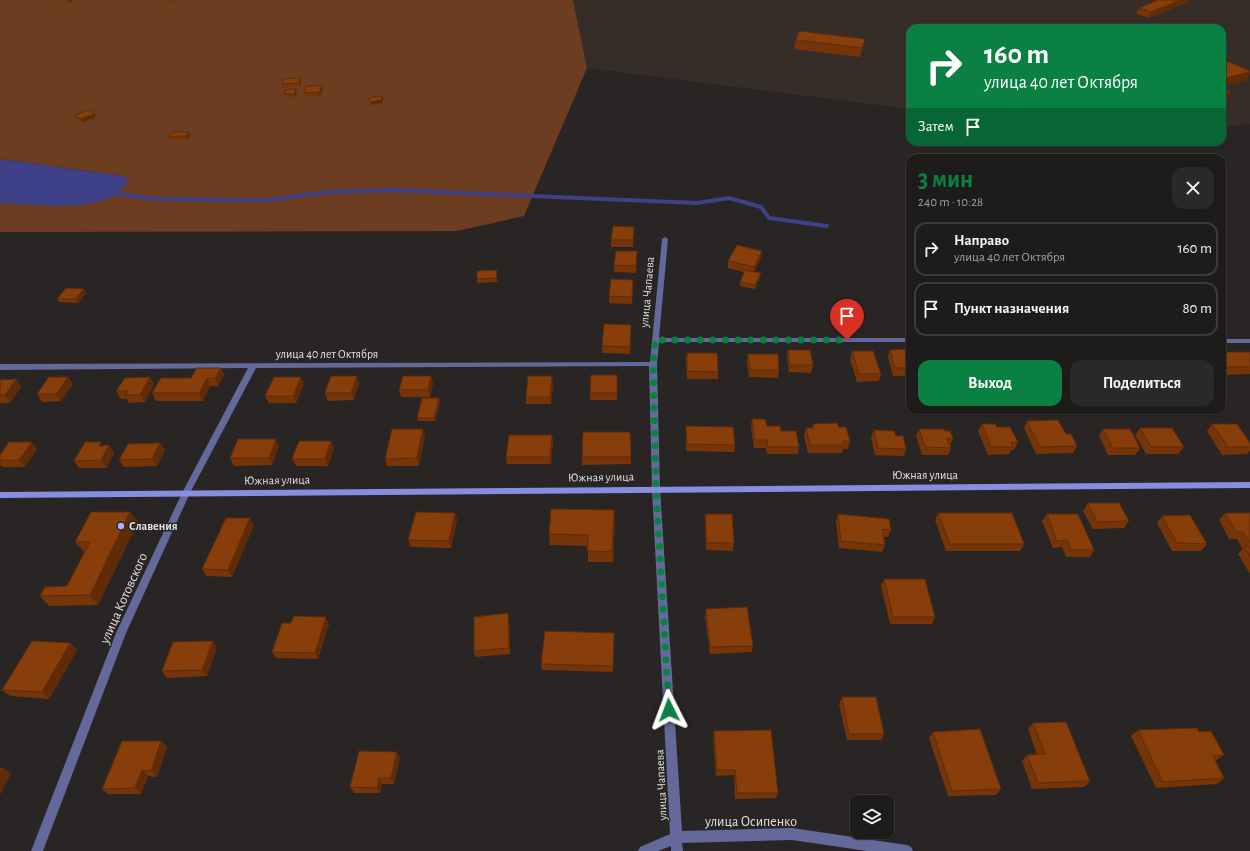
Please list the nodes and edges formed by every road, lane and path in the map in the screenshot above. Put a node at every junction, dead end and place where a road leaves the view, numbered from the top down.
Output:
1 (665, 239) dead end
2 (655, 340) junction
3 (906, 340) edge
4 (1226, 341) edge
5 (1250, 341) edge
6 (653, 364) junction
7 (253, 366) junction
8 (0, 368) edge
9 (1250, 486) edge
10 (656, 489) junction
11 (186, 493) junction
12 (0, 495) edge
13 (677, 837) junction
14 (37, 851) edge
15 (644, 851) edge
16 (677, 851) edge
17 (907, 851) edge

1 - 2 street, улица Чапаева
2 - 3 street
2 - 6 street, улица Чапаева
4 - 5 street
6 - 7 street, улица 40 лет Октября
6 - 10 street, улица Чапаева
7 - 8 street, улица 40 лет Октября
7 - 11 street, улица Котовского
9 - 10 street, Южная улица
10 - 11 street, Южная улица
10 - 13 street, улица Чапаева
11 - 12 street, Южная улица
11 - 14 street, улица Котовского
13 - 15 street, улица Осипенко
13 - 16 street, улица Чапаева
13 - 17 street, улица Осипенко

